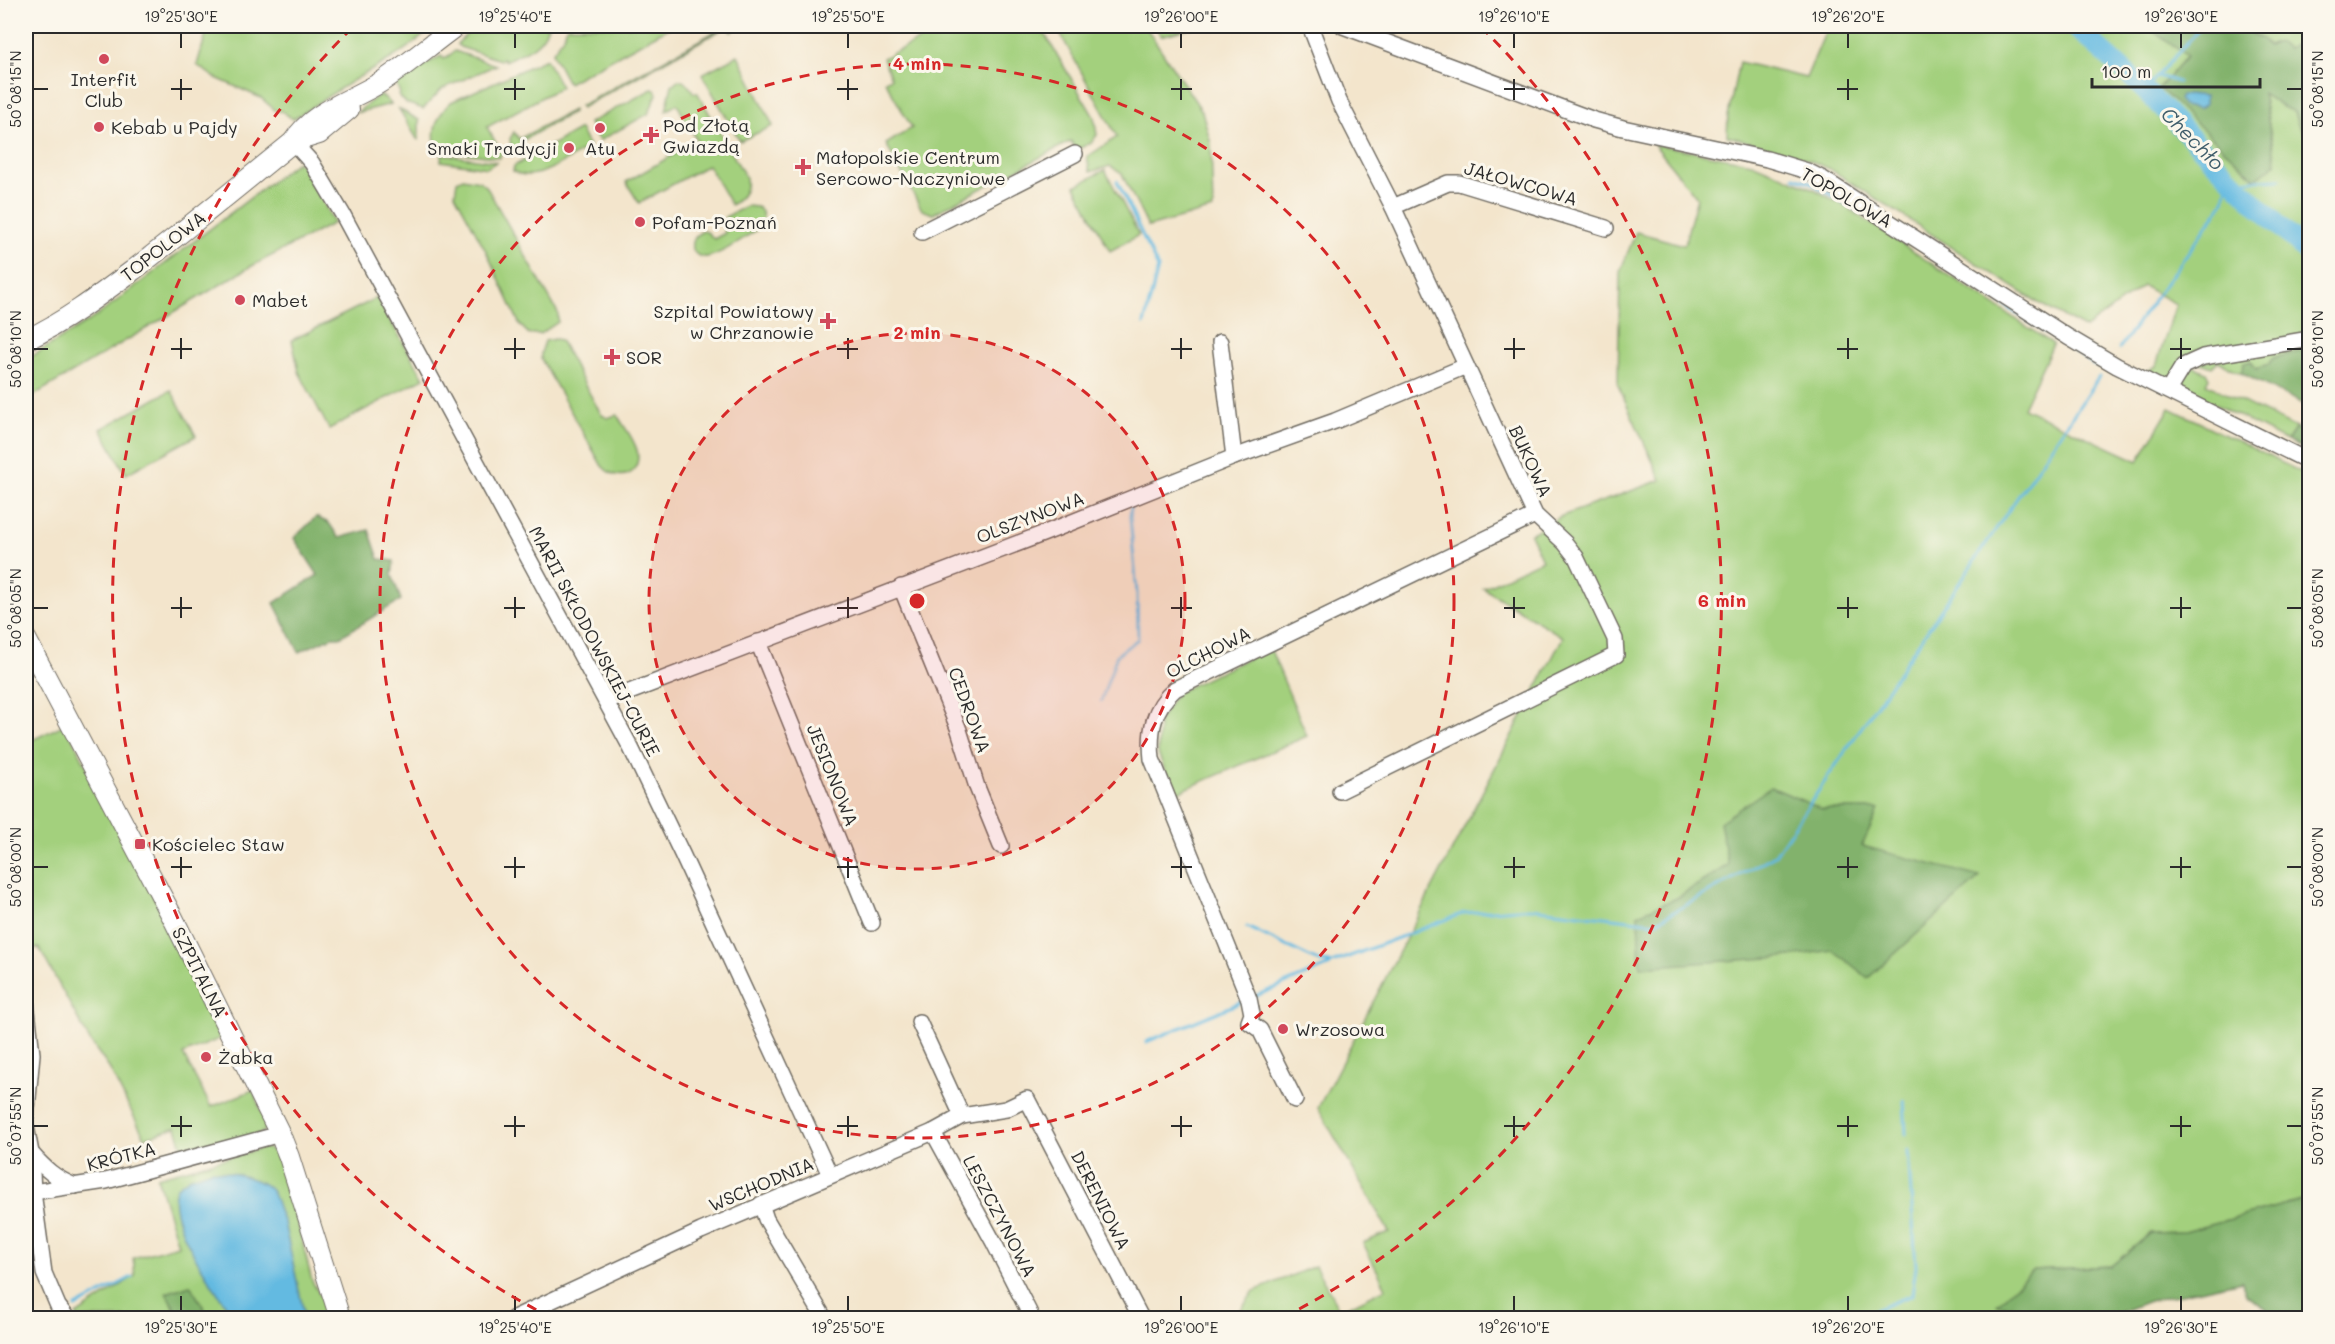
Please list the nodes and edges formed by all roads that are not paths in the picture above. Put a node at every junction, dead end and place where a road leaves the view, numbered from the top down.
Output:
1 (456, 26) edge
2 (1310, 26) edge
3 (1343, 26) edge
4 (293, 142) junction
5 (1075, 154) dead end
6 (1393, 207) junction
7 (1606, 228) dead end
8 (922, 232) dead end
9 (2310, 339) edge
10 (26, 340) edge
11 (1220, 342) dead end
12 (2191, 362) junction
13 (1466, 366) junction
14 (2207, 370) dead end
15 (2172, 384) dead end
16 (1234, 457) junction
17 (2310, 462) edge
18 (1534, 515) junction
19 (901, 587) junction
20 (26, 639) edge
21 (758, 642) junction
22 (606, 701) junction
23 (1340, 791) dead end
24 (1001, 846) dead end
25 (872, 923) dead end
26 (26, 1001) edge
27 (919, 1022) dead end
28 (1027, 1099) joint
29 (1295, 1100) dead end
30 (962, 1116) junction
31 (26, 1120) edge
32 (26, 1126) edge
33 (933, 1132) junction
34 (280, 1134) junction
35 (31, 1153) junction
36 (53, 1175) junction
37 (830, 1175) junction
38 (33, 1184) junction
39 (75, 1186) junction
40 (761, 1204) junction
41 (67, 1318) edge
42 (340, 1318) edge
43 (514, 1318) edge
44 (824, 1318) edge
45 (1032, 1318) edge
46 (1141, 1318) edge

1 - 4 main road, TOPOLOWA
2 - 6 street, BUKOWA
3 - 17 street, TOPOLOWA
4 - 10 main road, TOPOLOWA
4 - 22 street, MARII SKŁODOWSKIEJ-CURIE
5 - 8 street
6 - 7 street, JAŁOWCOWA
6 - 13 street, BUKOWA
9 - 12 street
11 - 16 street
12 - 14 street
12 - 15 street
13 - 16 street, OLSZYNOWA
13 - 18 street, BUKOWA
16 - 19 street, OLSZYNOWA
18 - 23 street, BUKOWA
18 - 29 street, OLCHOWA
19 - 21 street, OLSZYNOWA
19 - 24 street, CEDROWA
20 - 34 main road, SZPITALNA
21 - 22 street, OLSZYNOWA
21 - 25 street, JESIONOWA
22 - 37 street, MARII SKŁODOWSKIEJ-CURIE
26 - 31 street
27 - 30 street
28 - 30 street, WSCHODNIA
28 - 46 street, DERENIOWA
30 - 33 street, WSCHODNIA
32 - 35 street
33 - 37 street, WSCHODNIA
33 - 45 street, LESZCZYNOWA
34 - 39 street, KRÓTKA
34 - 42 main road, SZPITALNA
35 - 36 street, KRÓTKA
35 - 38 street
36 - 38 street
36 - 39 street, KRÓTKA
37 - 40 street, WSCHODNIA
38 - 39 street, KRÓTKA
38 - 41 street
40 - 43 street, WSCHODNIA
40 - 44 street

